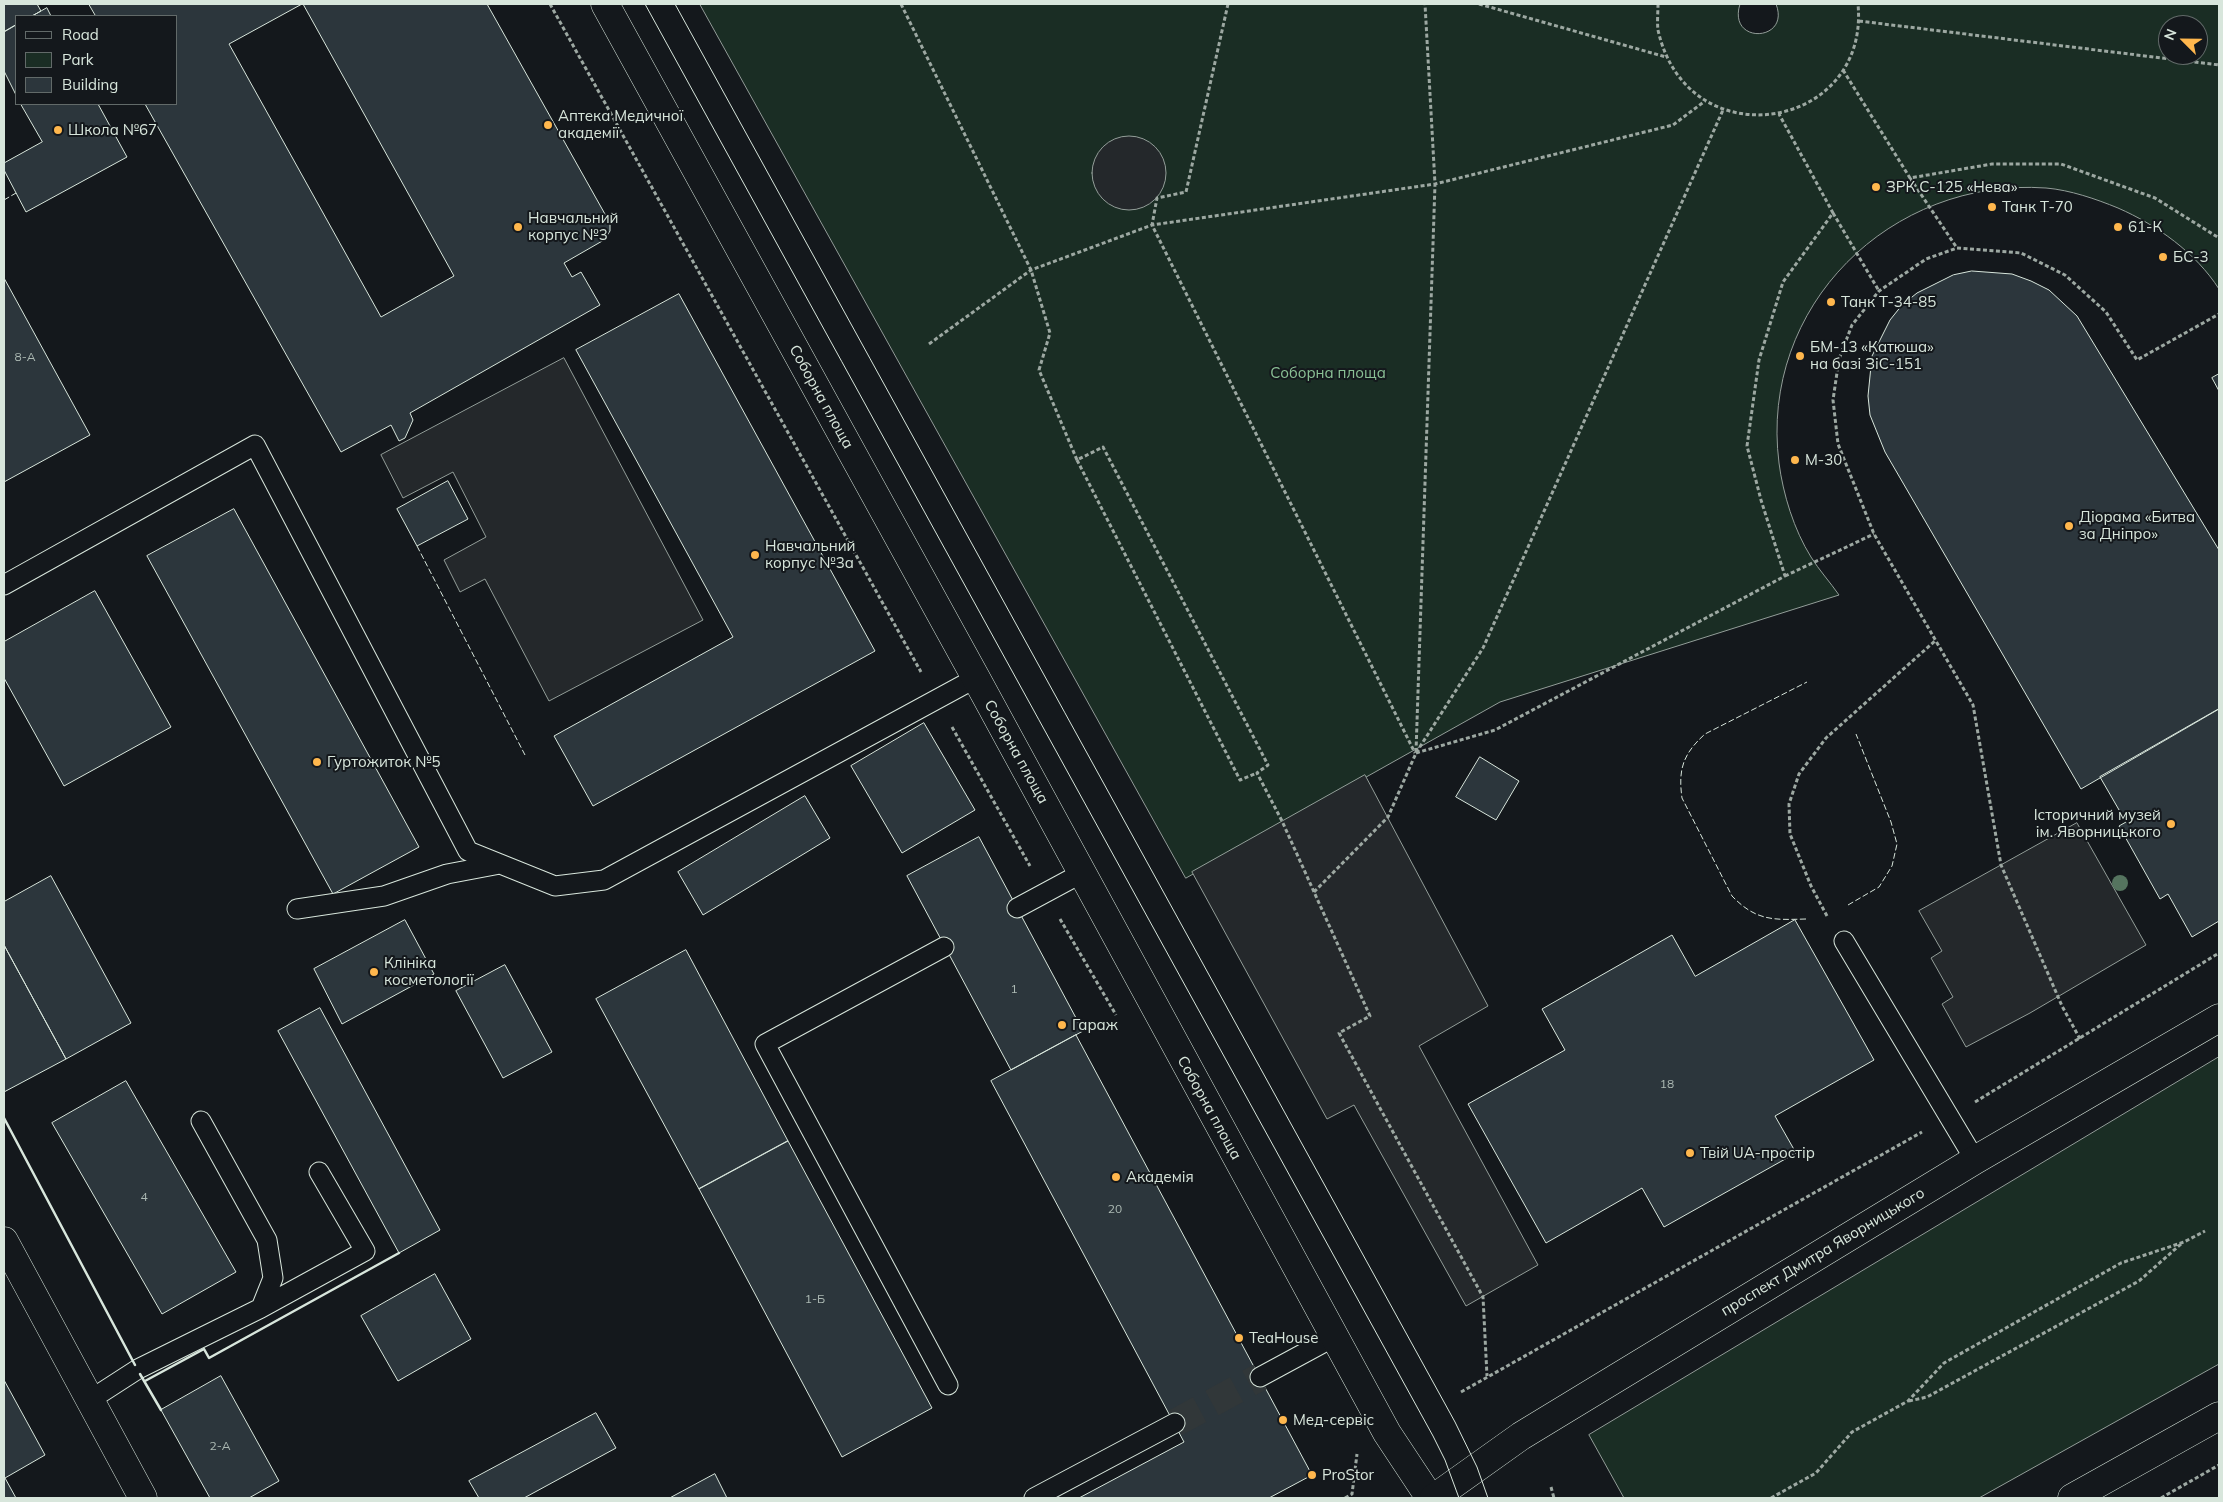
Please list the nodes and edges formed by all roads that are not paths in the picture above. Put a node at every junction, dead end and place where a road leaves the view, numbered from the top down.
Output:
1 (604, 4) edge
2 (4, 585) edge
3 (976, 678) junction
4 (500, 864) junction
5 (1082, 873) junction
6 (1017, 908) dead end
7 (297, 909) dead end
8 (1844, 941) road end
9 (944, 947) dead end
10 (2219, 1018) edge
11 (201, 1121) dead end
12 (1975, 1160) junction
13 (319, 1172) dead end
14 (4, 1241) edge
15 (261, 1308) junction
16 (1334, 1337) junction
17 (1260, 1377) tunnel mouth
18 (948, 1385) dead end
19 (90, 1400) junction
20 (2219, 1416) edge
21 (1175, 1423) tunnel mouth
22 (144, 1498) edge
23 (1034, 1498) edge
24 (1430, 1498) edge
25 (1434, 1498) edge
26 (2072, 1498) edge

1 - 3 main road, Соборна площа
2 - 4 lane
3 - 4 lane
3 - 5 main road, Соборна площа
4 - 7 lane
5 - 6 lane
5 - 16 main road, Соборна площа
8 - 12 lane
9 - 18 lane
10 - 12 main road, проспект Дмитра Яворницького
11 - 15 lane
12 - 25 main road, проспект Дмитра Яворницького
13 - 15 lane
14 - 19 main road
15 - 19 lane
16 - 17 lane
16 - 24 main road, Соборна площа
19 - 22 main road
20 - 26 main road
21 - 23 lane

